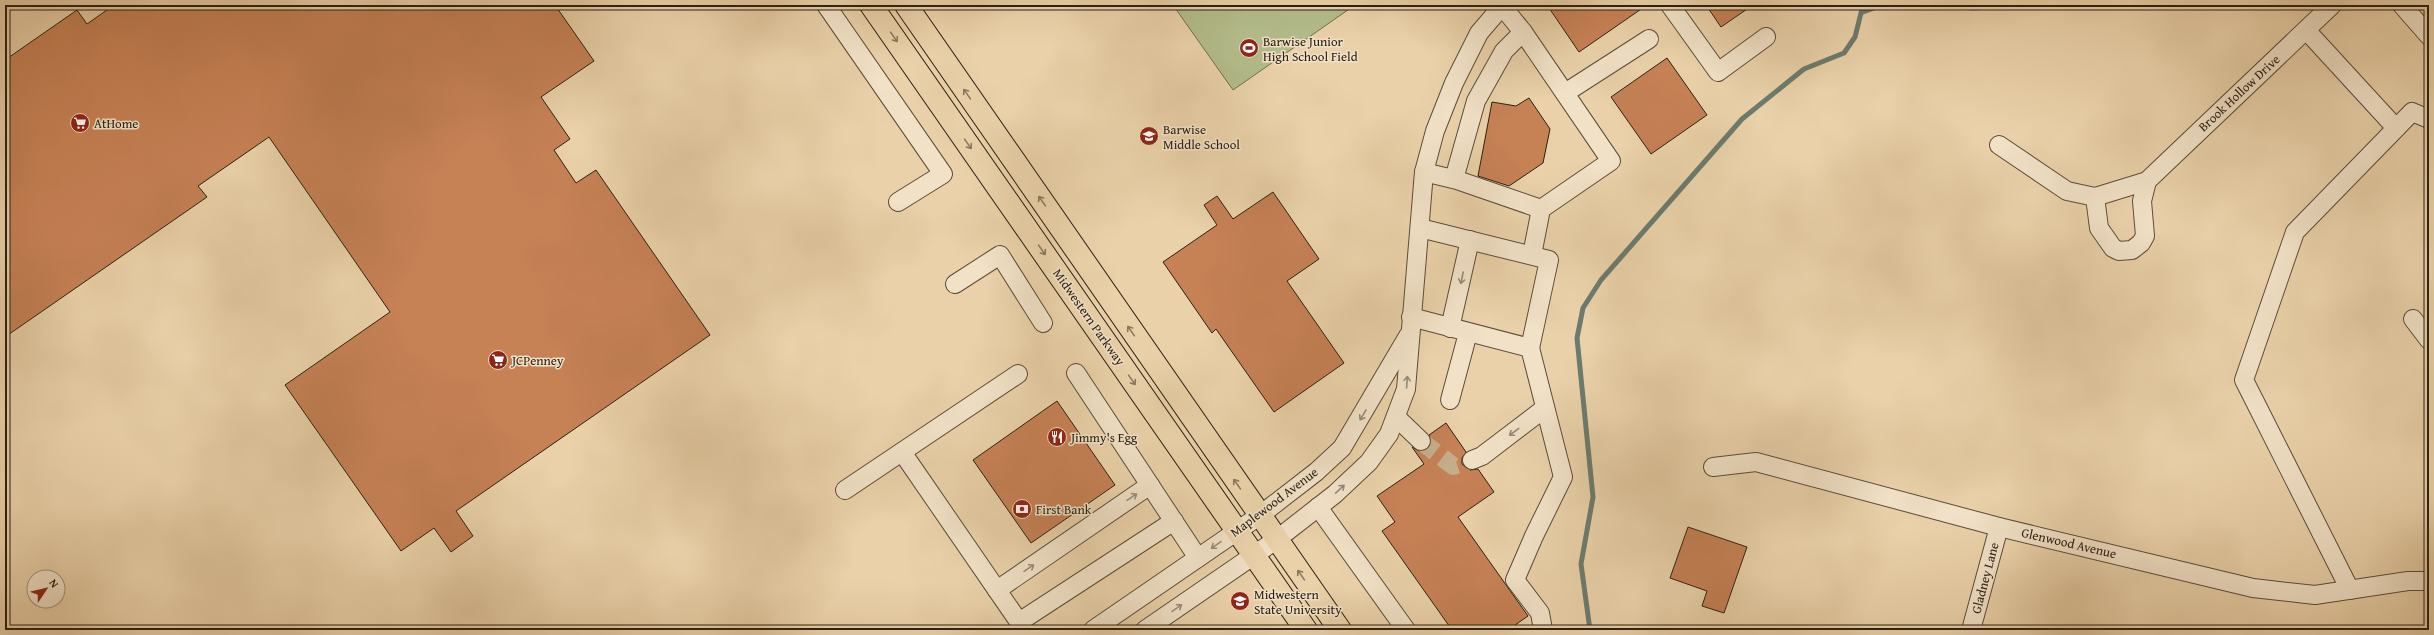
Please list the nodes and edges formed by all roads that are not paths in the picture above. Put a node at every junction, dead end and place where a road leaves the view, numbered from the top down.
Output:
1 (826, 5) edge
2 (872, 5) edge
3 (906, 5) edge
4 (1502, 5) edge
5 (1670, 5) edge
6 (2332, 5) edge
7 (2402, 5) edge
8 (2306, 30) junction
9 (1523, 32) junction
10 (2429, 36) edge
11 (1766, 37) dead end
12 (1649, 39) dead end
13 (1565, 93) junction
14 (2429, 119) edge
15 (2396, 128) junction
16 (2000, 145) dead end
17 (1424, 172) junction
18 (1454, 179) junction
19 (2147, 181) junction
20 (1029, 183) junction
21 (2095, 197) junction
22 (1007, 199) junction
23 (898, 202) dead end
24 (1541, 209) junction
25 (1420, 228) junction
26 (1470, 240) junction
27 (1532, 255) junction
28 (955, 284) dead end
29 (2413, 319) dead end
30 (1043, 322) dead end
31 (1411, 324) junction
32 (1450, 328) junction
33 (1468, 333) junction
34 (2429, 340) edge
35 (1530, 348) junction
36 (1076, 373) dead end
37 (1018, 374) dead end
38 (1450, 400) dead end
39 (1545, 408) junction
40 (1396, 417) junction
41 (1420, 441) tunnel mouth
42 (902, 452) junction
43 (1472, 460) tunnel mouth
44 (1713, 467) dead end
45 (1150, 485) junction
46 (845, 490) dead end
47 (1318, 507) junction
48 (1260, 516) junction
49 (1174, 521) junction
50 (1999, 527) junction
51 (1237, 531) junction
52 (1276, 540) junction
53 (1254, 555) junction
54 (1198, 558) junction
55 (2429, 581) edge
56 (997, 590) junction
57 (2350, 590) junction
58 (1093, 630) edge
59 (1145, 630) edge
60 (1306, 630) edge
61 (1340, 630) edge
62 (1406, 630) edge
63 (1543, 630) edge
64 (1971, 630) edge

1 - 23 street
2 -> 22 main road, Midwestern Parkway
20 -> 3 main road, Midwestern Parkway
4 - 9 street
4 - 17 street, Maplewood Avenue
5 - 11 street
6 - 8 street, Brook Hollow Drive
7 - 10 street
8 - 15 street
8 - 19 street, Brook Hollow Drive
9 - 13 street
9 - 18 street
12 - 13 street
13 - 24 street
14 - 15 street
15 - 57 street
16 - 21 street, Brook Hollow Drive
17 - 18 street
17 - 25 street, Maplewood Avenue
18 - 24 street
19 - 21 street, Brook Hollow Drive
19 - 21 street
20 - 22 main road
48 -> 20 main road, Midwestern Parkway
22 -> 51 main road, Midwestern Parkway
24 - 27 street
25 - 26 street
25 - 31 street, Maplewood Avenue
26 - 27 street
26 -> 32 street
27 - 35 street
28 - 30 street
29 - 34 street
31 - 32 street
40 -> 31 street, Maplewood Avenue
31 -> 48 street, Maplewood Avenue
32 - 33 street
33 - 35 street
33 - 38 street
35 - 39 street
36 - 45 street
37 - 42 street
39 -> 43 street
39 - 63 street
40 - 41 street
47 -> 40 street, Maplewood Avenue
42 - 46 street
42 - 56 street
44 - 50 street, Glenwood Avenue
45 - 49 street
56 -> 45 street
47 - 52 street, Maplewood Avenue
47 - 62 street
48 - 51 street, Maplewood Avenue
48 - 52 main road, Midwestern Parkway
49 - 54 street
49 - 56 street
50 - 57 street, Glenwood Avenue
50 - 64 street, Gladney Lane
51 - 53 main road, Midwestern Parkway
51 -> 54 street, Maplewood Avenue
52 - 53 street, Maplewood Avenue
61 -> 52 main road, Midwestern Parkway
59 -> 53 street, Maplewood Avenue
53 - 60 main road, Midwestern Parkway
54 - 58 street, Maplewood Avenue
55 - 57 street, Glenwood Avenue

